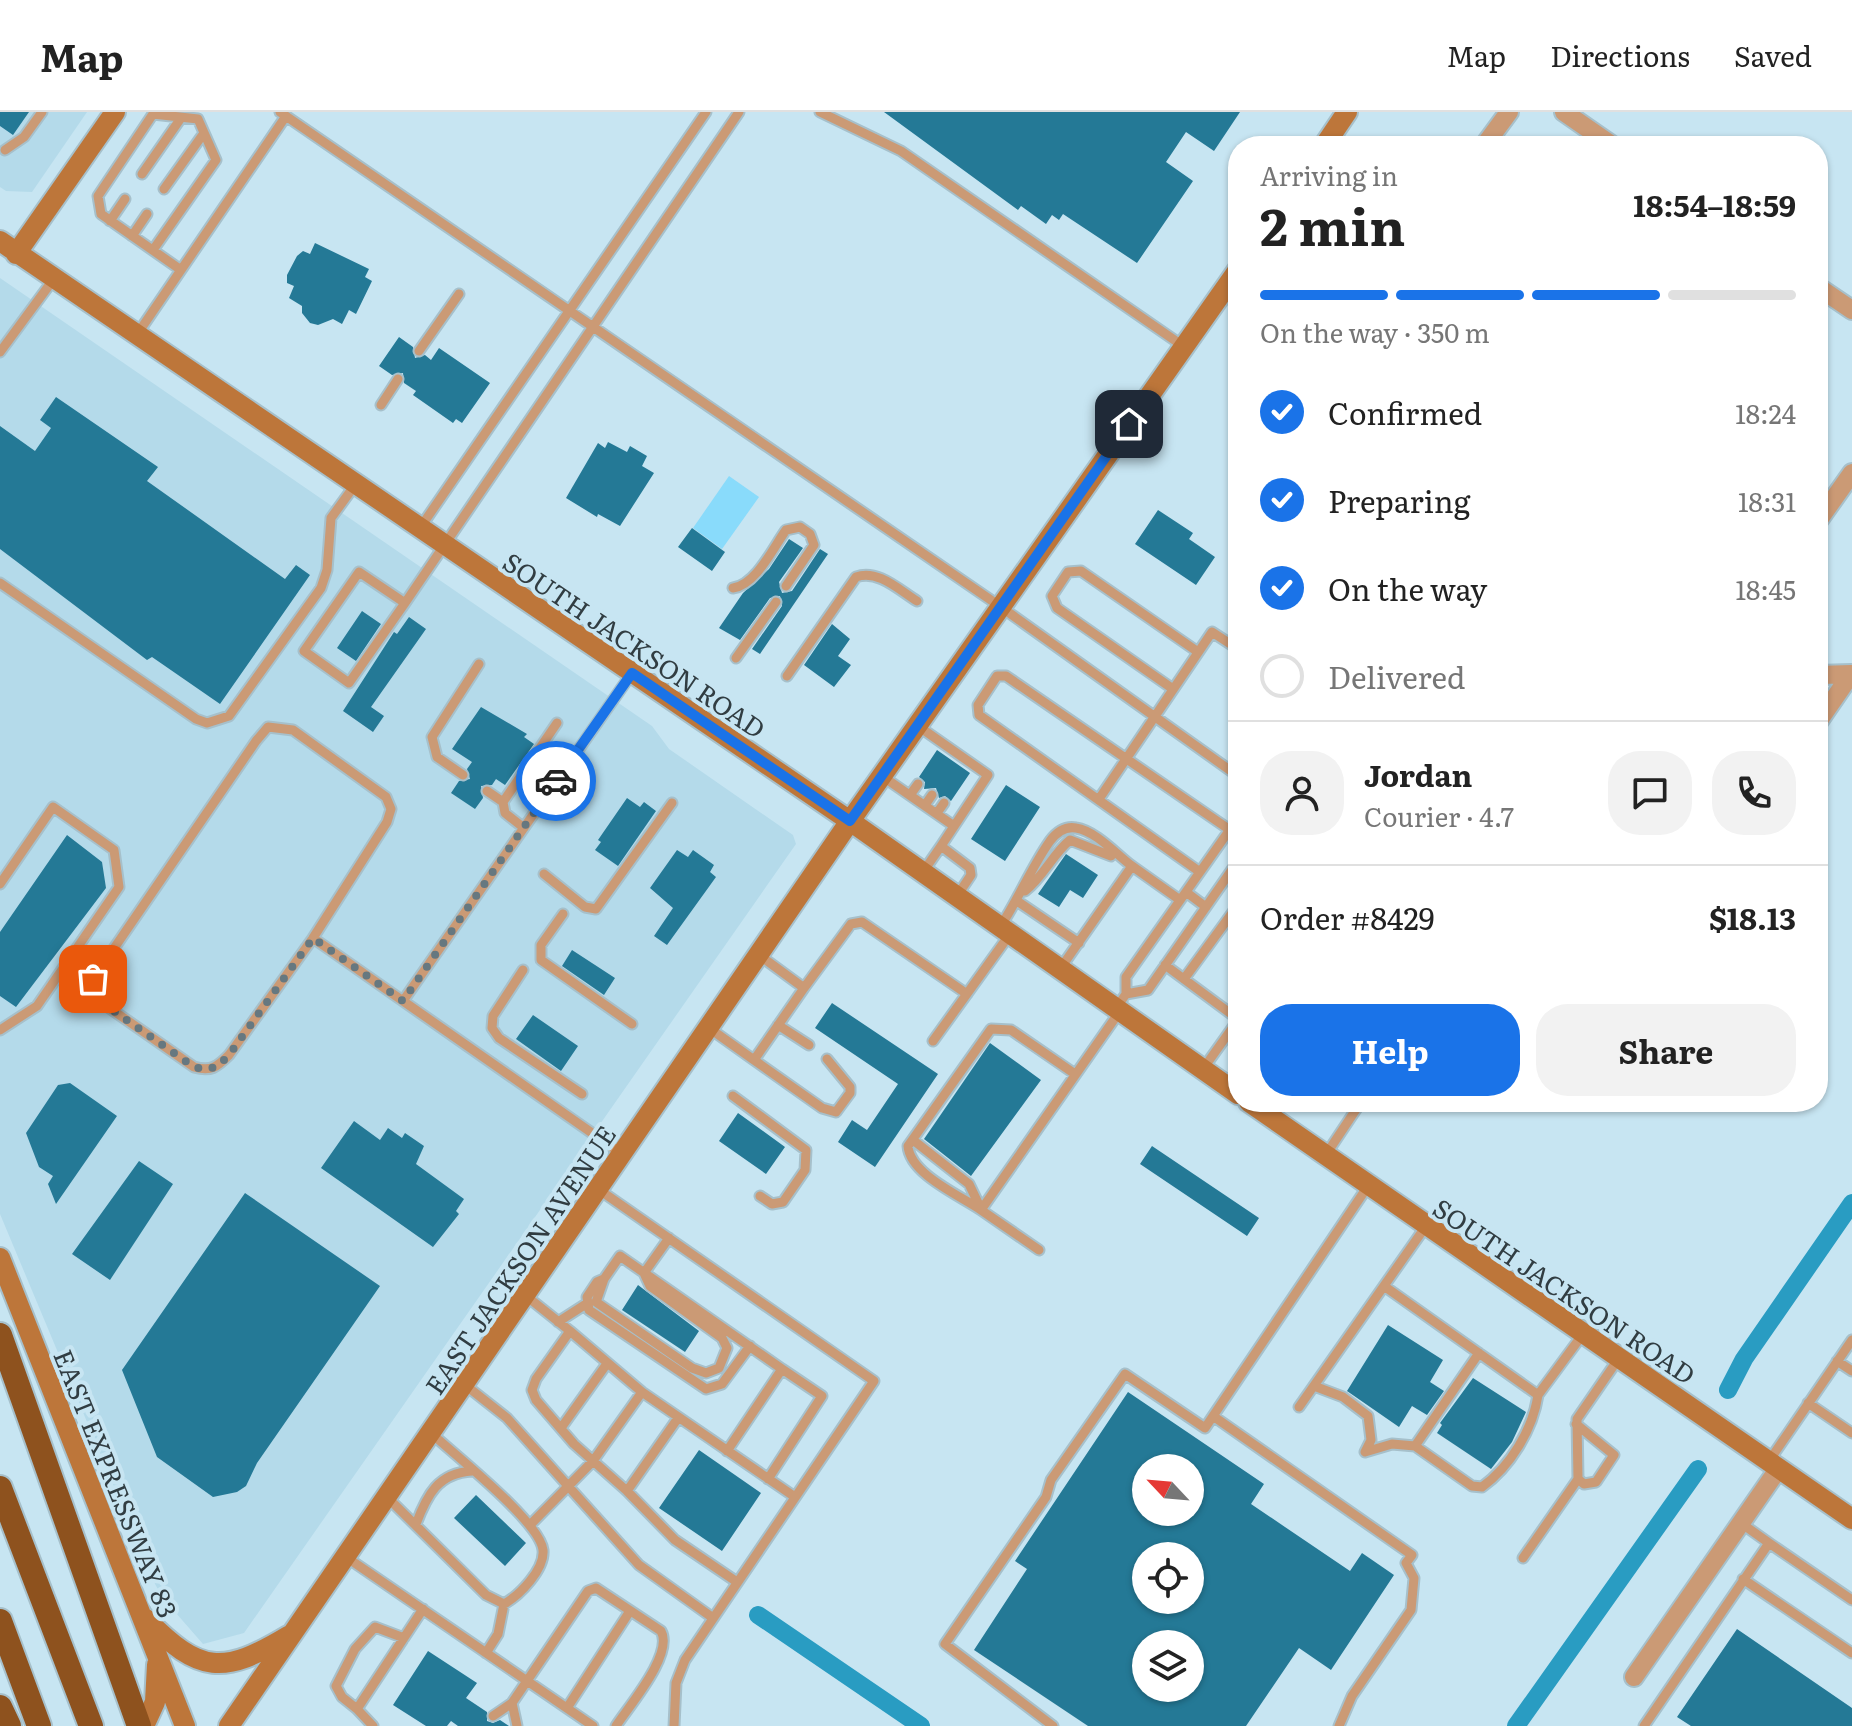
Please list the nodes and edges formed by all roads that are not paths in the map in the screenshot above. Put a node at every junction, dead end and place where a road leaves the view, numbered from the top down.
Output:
1 (42, 112) edge
2 (115, 112) edge
3 (706, 112) edge
4 (739, 112) edge
5 (820, 112) edge
6 (1347, 112) edge
7 (1509, 112) edge
8 (1564, 112) edge
9 (283, 114) edge
10 (200, 116) edge
11 (181, 118) junction
12 (204, 133) junction
13 (1331, 136) edge
14 (1491, 136) edge
15 (1599, 136) edge
16 (5, 150) dead end
17 (142, 174) dead end
18 (164, 189) dead end
19 (125, 199) dead end
20 (147, 214) dead end
21 (110, 221) junction
22 (132, 236) junction
23 (0, 241) edge
24 (153, 250) junction
25 (16, 254) junction
26 (181, 270) junction
27 (53, 280) junction
28 (1228, 284) edge
29 (459, 294) dead end
30 (1828, 294) edge
31 (569, 310) junction
32 (1852, 310) edge
33 (593, 327) junction
34 (136, 336) junction
35 (1184, 346) junction
36 (419, 351) dead end
37 (0, 352) edge
38 (398, 379) dead end
39 (381, 405) dead end
40 (1852, 473) edge
41 (355, 485) junction
42 (1828, 507) edge
43 (419, 529) junction
44 (443, 545) junction
45 (0, 583) edge
46 (786, 586) dead end
47 (733, 588) dead end
48 (917, 601) dead end
49 (776, 602) dead end
50 (405, 603) junction
51 (1001, 607) junction
52 (1228, 642) edge
53 (1198, 652) junction
54 (736, 658) dead end
55 (479, 664) dead end
56 (632, 673) junction
57 (1852, 674) edge
58 (1828, 675) edge
59 (787, 676) dead end
60 (1173, 689) junction
61 (1828, 708) edge
62 (1154, 718) junction
63 (557, 723) dead end
64 (917, 726) junction
65 (1126, 759) junction
66 (1228, 769) edge
67 (463, 775) dead end
68 (882, 776) junction
69 (918, 784) dead end
70 (487, 791) dead end
71 (910, 795) junction
72 (932, 795) dead end
73 (1099, 799) junction
74 (503, 802) junction
75 (672, 803) dead end
76 (944, 803) dead end
77 (925, 805) junction
78 (937, 813) junction
79 (850, 821) junction
80 (954, 826) junction
81 (524, 828) junction
82 (1228, 829) edge
83 (1228, 833) edge
84 (941, 846) junction
85 (1132, 866) junction
86 (923, 872) junction
87 (1200, 872) junction
88 (544, 874) dead end
89 (1228, 882) edge
90 (0, 884) edge
91 (957, 896) junction
92 (1183, 896) junction
93 (1020, 897) junction
94 (1206, 907) junction
95 (563, 914) dead end
96 (1228, 919) edge
97 (1005, 930) junction
98 (313, 938) junction
99 (1079, 943) junction
100 (759, 955) junction
101 (1165, 965) junction
102 (1060, 969) junction
103 (523, 970) dead end
104 (1184, 979) junction
105 (804, 988) junction
106 (967, 994) junction
107 (403, 1001) junction
108 (1121, 1004) junction
109 (1228, 1012) edge
110 (632, 1024) dead end
111 (778, 1025) junction
112 (709, 1028) junction
113 (0, 1030) edge
114 (1228, 1034) edge
115 (933, 1041) dead end
116 (809, 1045) dead end
117 (827, 1059) dead end
118 (754, 1060) junction
119 (1203, 1069) junction
120 (1075, 1074) junction
121 (1228, 1087) edge
122 (582, 1094) dead end
123 (733, 1096) dead end
124 (1263, 1112) edge
125 (1355, 1112) edge
126 (913, 1140) junction
127 (622, 1154) junction
128 (1325, 1156) junction
129 (1368, 1186) junction
130 (598, 1189) junction
131 (760, 1196) dead end
132 (981, 1210) junction
133 (1426, 1226) junction
134 (669, 1238) junction
135 (1039, 1250) dead end
136 (0, 1258) edge
137 (644, 1273) junction
138 (604, 1279) junction
139 (1384, 1286) junction
140 (525, 1295) junction
141 (586, 1304) junction
142 (558, 1322) junction
143 (570, 1331) junction
144 (1583, 1334) junction
145 (0, 1335) edge
146 (1852, 1340) edge
147 (750, 1346) junction
148 (1479, 1353) junction
149 (1619, 1358) junction
150 (1837, 1361) junction
151 (606, 1365) junction
152 (782, 1369) junction
153 (1852, 1371) edge
154 (464, 1384) junction
155 (1314, 1386) junction
156 (642, 1392) junction
157 (1538, 1395) junction
158 (1808, 1403) junction
159 (1299, 1407) dead end
160 (1213, 1416) junction
161 (678, 1418) junction
162 (1576, 1424) junction
163 (561, 1428) junction
164 (431, 1433) junction
165 (1852, 1433) edge
166 (1415, 1446) junction
167 (727, 1451) junction
168 (593, 1461) junction
169 (1774, 1465) junction
170 (472, 1471) junction
171 (768, 1479) junction
172 (1578, 1479) junction
173 (568, 1487) junction
174 (0, 1488) edge
175 (627, 1491) junction
176 (387, 1497) junction
177 (795, 1497) junction
178 (1852, 1519) edge
179 (1741, 1523) junction
180 (416, 1524) junction
181 (531, 1524) junction
182 (1769, 1543) junction
183 (346, 1557) junction
184 (1523, 1558) dead end
185 (1743, 1579) junction
186 (737, 1582) junction
187 (1852, 1600) edge
188 (504, 1604) junction
189 (423, 1609) junction
190 (630, 1611) junction
191 (140, 1612) junction
192 (713, 1618) junction
193 (0, 1621) edge
194 (295, 1632) junction
195 (404, 1638) junction
196 (486, 1653) junction
197 (1852, 1653) edge
198 (157, 1657) junction
199 (1634, 1677) dead end
200 (529, 1682) junction
201 (512, 1703) junction
202 (0, 1707) edge
203 (567, 1708) junction
204 (357, 1709) junction
205 (493, 1716) dead end
206 (139, 1720) edge
207 (9, 1726) edge
208 (39, 1726) edge
209 (91, 1726) edge
210 (185, 1726) edge
211 (229, 1726) edge
212 (373, 1726) edge
213 (517, 1726) edge
214 (593, 1726) edge
215 (616, 1726) edge
216 (674, 1726) edge
217 (1053, 1726) edge
218 (1339, 1726) edge
219 (1644, 1726) edge

1 - 16 lane
2 - 25 main road
3 - 31 lane
4 - 33 lane
5 - 35 lane
6 - 13 main road
7 - 14 street
8 - 15 street
9 - 26 lane
9 - 31 lane
10 - 11 lane
10 - 12 lane
11 - 17 lane
11 - 21 lane
12 - 18 lane
12 - 24 lane
19 - 21 lane
20 - 22 lane
21 - 22 lane
22 - 24 lane
23 - 25 main road, SOUTH JACKSON ROAD
24 - 26 lane
25 - 27 main road, SOUTH JACKSON ROAD
26 - 34 lane
27 - 34 main road, SOUTH JACKSON ROAD
27 - 37 lane
28 - 35 main road, EAST JACKSON AVENUE
29 - 36 lane
30 - 32 street
31 - 33 lane
31 - 43 lane
33 - 44 lane
33 - 51 lane
34 - 41 main road, SOUTH JACKSON ROAD
35 - 51 main road, EAST JACKSON AVENUE
38 - 39 lane
40 - 42 street
41 - 43 main road, SOUTH JACKSON ROAD
41 - 45 lane
43 - 44 main road, SOUTH JACKSON ROAD
44 - 50 lane
44 - 56 main road, SOUTH JACKSON ROAD
46 - 47 lane
48 - 59 lane
49 - 54 lane
50 - 50 lane
51 - 62 lane
51 - 64 main road, EAST JACKSON AVENUE
52 - 53 lane
53 - 60 lane
53 - 60 lane
55 - 67 lane
56 - 79 main road, SOUTH JACKSON ROAD
56 - 81 lane
57 - 58 street
57 - 61 street
60 - 62 lane
62 - 65 lane
62 - 66 lane
63 - 74 lane
64 - 68 main road, EAST JACKSON AVENUE
64 - 80 lane
65 - 73 lane
65 - 73 lane
65 - 82 lane
68 - 71 lane
68 - 79 main road, EAST JACKSON AVENUE
69 - 71 lane
70 - 74 lane
71 - 77 lane
72 - 77 lane
73 - 87 lane
74 - 81 lane
75 - 88 lane
76 - 78 lane
77 - 78 lane
78 - 80 lane
79 - 86 main road, SOUTH JACKSON ROAD
79 - 100 main road, EAST JACKSON AVENUE
80 - 84 lane
81 - 107 lane
83 - 87 lane
84 - 86 lane
84 - 91 lane
85 - 92 lane
85 - 93 lane
85 - 99 lane
86 - 91 main road, SOUTH JACKSON ROAD
87 - 92 lane
89 - 94 lane
90 - 113 lane
91 - 97 main road, SOUTH JACKSON ROAD
92 - 94 lane
92 - 108 lane
93 - 97 lane
93 - 99 lane
94 - 101 lane
95 - 110 lane
96 - 104 lane
97 - 102 main road, SOUTH JACKSON ROAD
97 - 106 lane
98 - 98 lane
98 - 107 lane
99 - 102 lane
100 - 105 lane
100 - 112 main road, EAST JACKSON AVENUE
101 - 104 lane
101 - 108 lane
102 - 108 main road, SOUTH JACKSON ROAD
103 - 122 lane
104 - 109 lane
105 - 106 lane
105 - 111 lane
106 - 115 lane
107 - 127 lane
108 - 119 main road, SOUTH JACKSON ROAD
108 - 120 lane
111 - 116 lane
111 - 118 lane
112 - 118 lane
112 - 127 main road, EAST JACKSON AVENUE
114 - 119 lane
117 - 118 lane
119 - 121 main road, SOUTH JACKSON ROAD
120 - 126 lane
120 - 132 lane
123 - 131 lane
124 - 128 main road, SOUTH JACKSON ROAD
125 - 128 lane
126 - 132 lane
126 - 132 lane
127 - 130 main road, EAST JACKSON AVENUE
128 - 129 main road, SOUTH JACKSON ROAD
129 - 133 main road, SOUTH JACKSON ROAD
129 - 160 lane
130 - 134 lane
130 - 140 main road, EAST JACKSON AVENUE
132 - 135 lane
133 - 139 lane
133 - 144 main road, SOUTH JACKSON ROAD
134 - 137 lane
134 - 177 lane
136 - 191 main road, EAST EXPRESSWAY 83
137 - 138 lane
137 - 138 lane
137 - 147 lane
138 - 141 lane
139 - 148 lane
139 - 155 lane
140 - 142 lane
140 - 154 main road, EAST JACKSON AVENUE
141 - 142 lane
141 - 147 lane
142 - 143 lane
143 - 151 lane
143 - 163 lane
144 - 149 main road, SOUTH JACKSON ROAD
144 - 157 lane
145 - 206 highway
146 - 150 lane
147 - 152 lane
148 - 157 lane
148 - 166 lane
149 - 162 lane
149 - 169 main road, SOUTH JACKSON ROAD
150 - 153 lane
150 - 158 lane
151 - 156 lane
151 - 163 lane
152 - 167 lane
152 - 171 lane
154 - 164 main road, EAST JACKSON AVENUE
154 - 173 lane
155 - 159 lane
155 - 166 lane
156 - 161 lane
156 - 168 lane
157 - 166 lane
158 - 165 lane
158 - 169 lane
160 - 217 lane
160 - 218 lane
161 - 167 lane
161 - 175 lane
162 - 172 lane
162 - 172 lane
163 - 168 lane
164 - 170 lane
164 - 176 main road, EAST JACKSON AVENUE
167 - 171 lane
168 - 173 lane
168 - 175 lane
169 - 178 main road, SOUTH JACKSON ROAD
169 - 179 street
170 - 180 lane
170 - 181 lane
171 - 177 lane
172 - 184 lane
173 - 181 lane
173 - 192 lane
174 - 209 highway
175 - 186 lane
176 - 180 lane
176 - 183 main road, EAST JACKSON AVENUE
177 - 186 lane
179 - 182 lane
179 - 199 street
180 - 188 lane
181 - 188 lane
182 - 185 lane
182 - 187 lane
183 - 189 lane
183 - 194 main road, EAST JACKSON AVENUE
185 - 197 lane
185 - 219 lane
186 - 192 lane
188 - 196 lane
189 - 195 lane
189 - 196 lane
190 - 200 lane
190 - 203 lane
190 - 215 lane
191 - 194 main road
191 - 198 main road, EAST EXPRESSWAY 83
192 - 216 lane
193 - 208 highway
194 - 211 main road, EAST JACKSON AVENUE
195 - 204 lane
195 - 204 lane
196 - 200 lane
198 - 206 main road
198 - 210 main road, EAST EXPRESSWAY 83
200 - 201 lane
200 - 203 lane
201 - 205 lane
201 - 213 lane
202 - 207 highway
203 - 214 lane
204 - 212 lane

